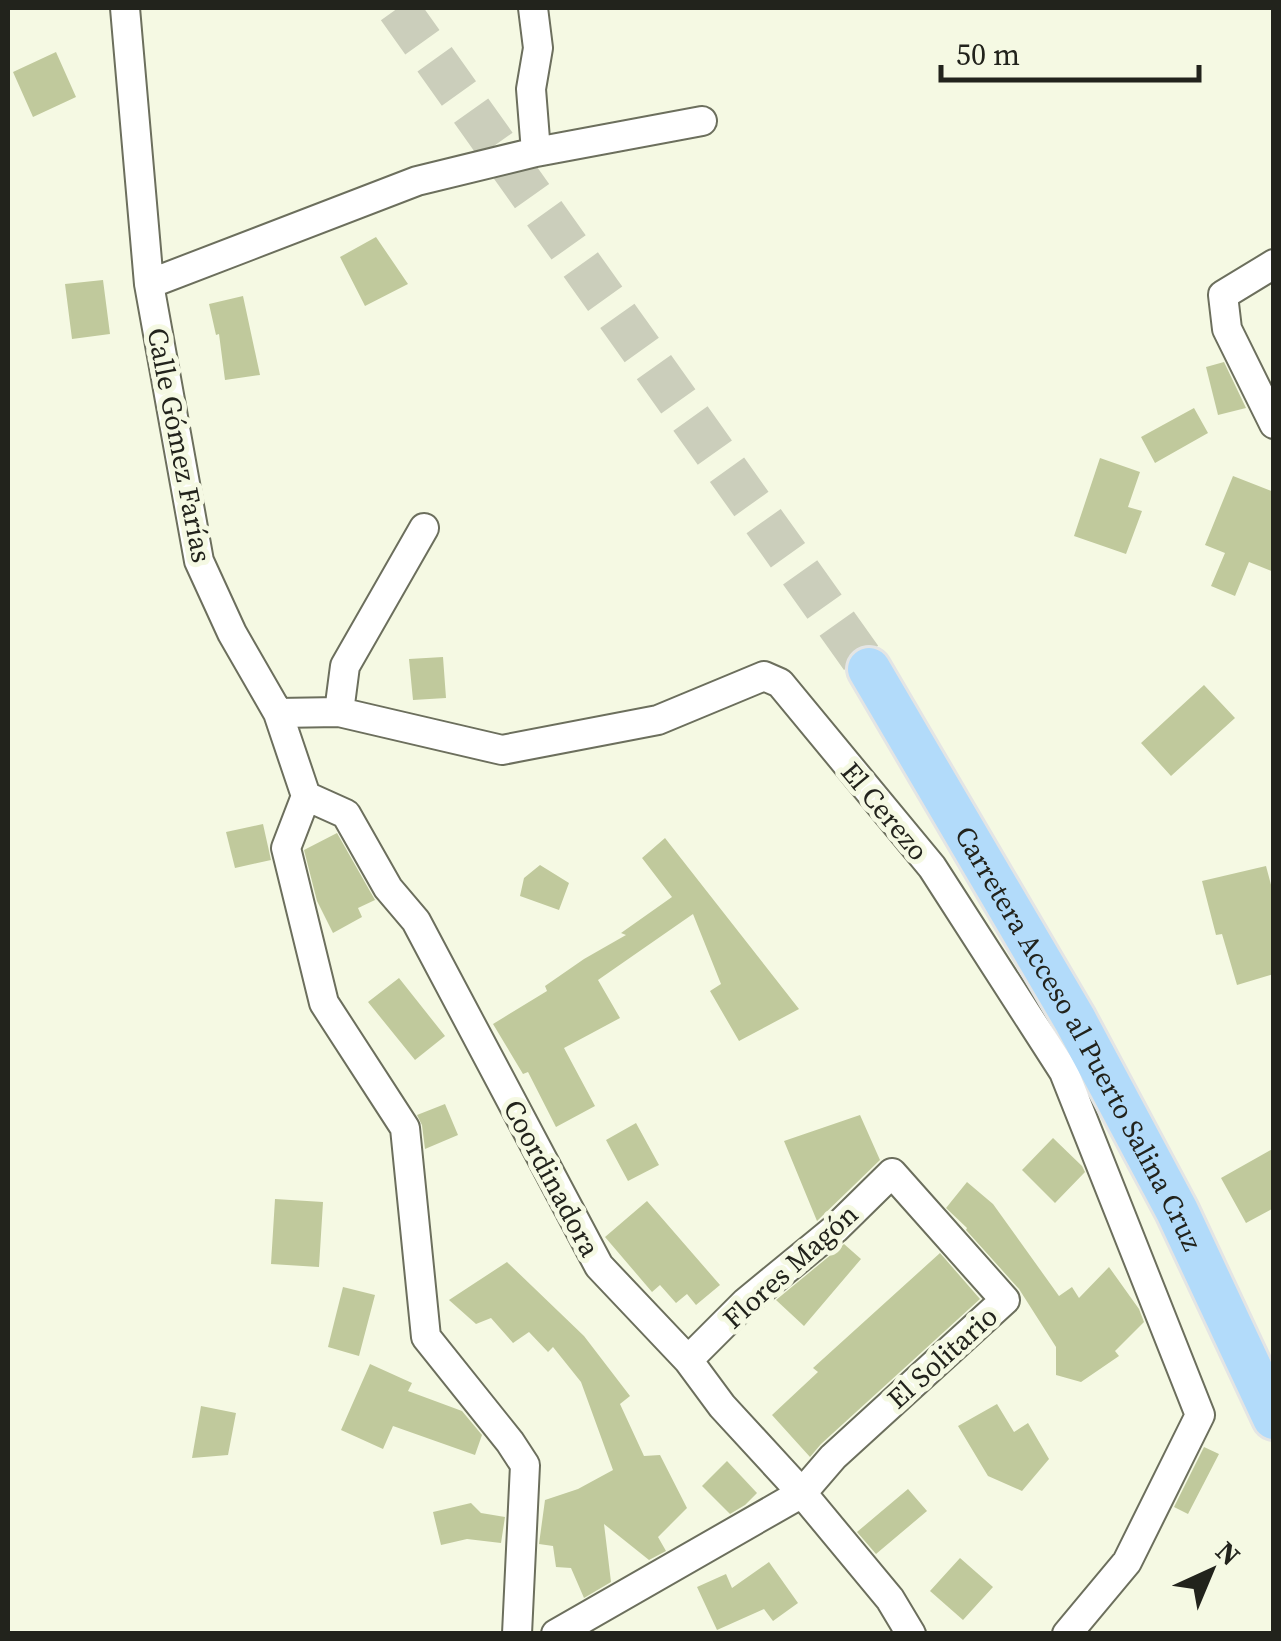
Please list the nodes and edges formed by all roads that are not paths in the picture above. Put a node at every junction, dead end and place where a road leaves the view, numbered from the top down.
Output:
1 (124, 8) edge
2 (533, 8) edge
3 (702, 120) dead end
4 (536, 152) junction
5 (1274, 264) edge
6 (148, 284) junction
7 (1274, 424) edge
8 (424, 528) dead end
9 (868, 669) tunnel mouth
10 (339, 712) junction
11 (278, 713) junction
12 (306, 796) junction
13 (892, 1173) joint
14 (688, 1360) junction
15 (1274, 1418) edge
16 (802, 1493) junction
17 (517, 1634) edge
18 (556, 1634) edge
19 (911, 1634) edge
20 (1067, 1634) edge

1 - 6 street, Calle Gómez Farías
2 - 4 street
3 - 4 street
4 - 6 street
5 - 7 street
6 - 11 street, Calle Gómez Farías
8 - 10 street
9 - 15 main road, Carretera Acceso al Puerto Salina Cruz
10 - 11 street, El Cerezo
10 - 20 street, El Cerezo
11 - 12 street, Calle Gómez Farías
12 - 14 street, Coordinadora
12 - 17 street
13 - 14 street, Flores Magón
13 - 16 street, El Solitario
14 - 16 street, Coordinadora
16 - 18 street
16 - 19 street, Coordinadora

